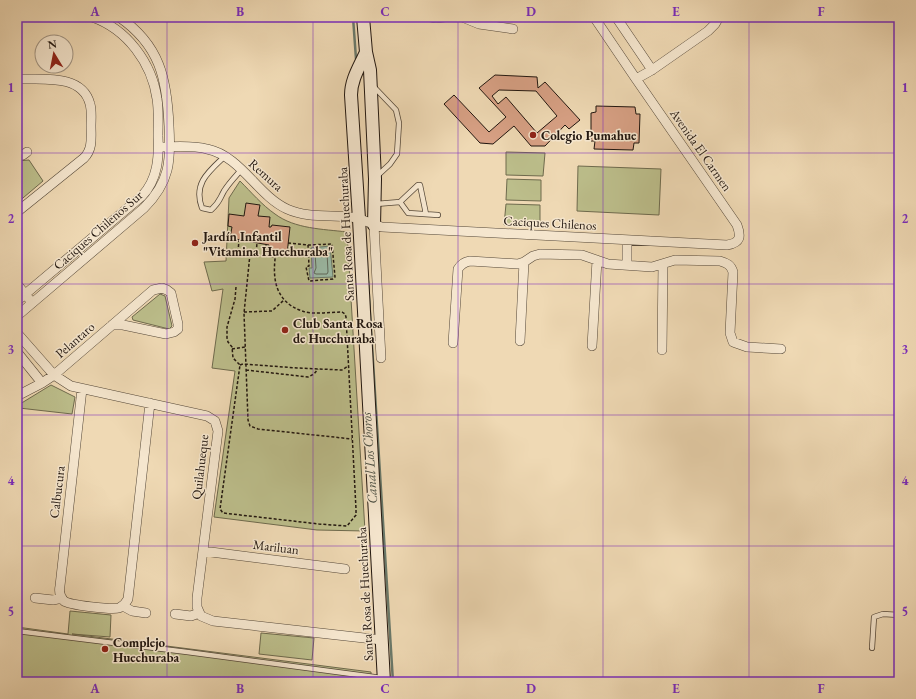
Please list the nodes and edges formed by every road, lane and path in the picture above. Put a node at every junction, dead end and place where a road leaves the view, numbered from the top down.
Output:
1 (92, 17) edge
2 (119, 17) edge
3 (363, 17) edge
4 (430, 17) edge
5 (445, 17) edge
6 (462, 17) edge
7 (594, 17) edge
8 (616, 17) edge
9 (719, 17) edge
10 (513, 29) dead end
11 (366, 52) junction
12 (160, 67) junction
13 (652, 70) junction
14 (149, 72) junction
15 (17, 79) edge
16 (636, 79) junction
17 (371, 85) junction
18 (351, 95) junction
19 (371, 99) junction
20 (159, 147) junction
21 (170, 147) junction
22 (27, 152) dead end
23 (17, 156) edge
24 (224, 157) junction
25 (242, 170) junction
26 (375, 179) junction
27 (400, 202) junction
28 (374, 204) junction
29 (17, 212) edge
30 (426, 214) junction
31 (438, 215) dead end
32 (359, 219) junction
33 (374, 225) junction
34 (239, 239) dead end
35 (739, 239) joint
36 (627, 240) junction
37 (257, 243) dead end
38 (288, 243) dead end
39 (266, 244) dead end
40 (308, 245) junction
41 (276, 252) dead end
42 (250, 254) junction
43 (256, 255) junction
44 (265, 256) junction
45 (276, 257) junction
46 (597, 260) junction
47 (524, 262) junction
48 (664, 264) junction
49 (627, 265) junction
50 (17, 284) edge
51 (277, 286) junction
52 (236, 287) dead end
53 (274, 289) dead end
54 (26, 295) junction
55 (251, 295) dead end
56 (246, 296) junction
57 (284, 300) junction
58 (17, 301) edge
59 (33, 303) junction
60 (244, 312) junction
61 (17, 316) edge
62 (112, 325) junction
63 (17, 333) edge
64 (520, 341) dead end
65 (453, 343) dead end
66 (592, 346) dead end
67 (246, 347) junction
68 (232, 349) junction
69 (781, 349) dead end
70 (662, 350) dead end
71 (17, 352) edge
72 (381, 358) dead end
73 (246, 364) junction
74 (240, 365) junction
75 (348, 366) junction
76 (318, 369) junction
77 (246, 370) junction
78 (54, 375) junction
79 (42, 383) junction
80 (82, 389) junction
81 (17, 396) edge
82 (150, 403) junction
83 (353, 439) junction
84 (203, 551) junction
85 (345, 569) dead end
86 (35, 598) dead end
87 (62, 598) junction
88 (123, 606) junction
89 (146, 613) dead end
90 (199, 613) junction
91 (175, 614) dead end
92 (899, 615) edge
93 (17, 631) edge
94 (382, 640) junction
95 (872, 648) dead end
96 (384, 680) edge

1 - 14 street, Caciques Chilenos Sur
2 - 12 street, Caciques Chilenos Sur
3 - 11 street, Santa Rosa de Huechuraba
4 - 5 street
6 - 10 street
7 - 16 street, Avenida El Carmen
8 - 13 street
9 - 13 street
11 - 17 street, Santa Rosa de Huechuraba
11 - 18 street, Santa Rosa de Huechuraba
12 - 14 street
12 - 21 street, Caciques Chilenos Sur
13 - 16 street
14 - 20 street, Caciques Chilenos Sur
15 - 29 street
16 - 35 street, Avenida El Carmen
17 - 19 street, Santa Rosa de Huechuraba
17 - 26 lane
18 - 19 street
18 - 32 street, Santa Rosa de Huechuraba
19 - 26 street, Santa Rosa de Huechuraba
20 - 21 street, Remura
20 - 54 street, Caciques Chilenos Sur
21 - 24 street, Remura
21 - 59 street, Caciques Chilenos Sur
22 - 23 street
24 - 25 street, Remura
24 - 25 lane
25 - 32 street, Remura
26 - 28 street, Santa Rosa de Huechuraba
27 - 28 lane
27 - 30 lane
27 - 30 lane
28 - 33 street, Santa Rosa de Huechuraba
30 - 31 lane
32 - 33 street, Caciques Chilenos
32 - 94 street, Santa Rosa de Huechuraba
33 - 36 street, Caciques Chilenos
33 - 72 street, Santa Rosa de Huechuraba
34 - 42 path
35 - 36 street, Caciques Chilenos
36 - 49 street
37 - 43 path
38 - 40 path
39 - 44 path
40 - 40 path
41 - 45 path
42 - 43 path
42 - 56 path
43 - 44 path
44 - 45 path
45 - 51 path
46 - 47 street
46 - 49 street
46 - 66 street
47 - 64 street
47 - 65 street
48 - 49 street
48 - 69 street
48 - 70 street
50 - 54 street
51 - 53 path
51 - 57 path
52 - 68 path
54 - 58 street, Caciques Chilenos Sur
54 - 59 street
55 - 56 path
56 - 60 path
57 - 60 path
57 - 75 path
59 - 61 street, Caciques Chilenos Sur
60 - 67 path
62 - 62 street, Pelantaro
62 - 78 street, Pelantaro
63 - 78 street, Quilahueque
67 - 68 path
67 - 73 path
68 - 74 path
71 - 79 street
73 - 74 path
73 - 76 path
73 - 77 path
74 - 83 path
75 - 76 path
75 - 83 path
76 - 77 path
77 - 83 path
78 - 79 street, Pelantaro
78 - 80 street, Quilahueque
79 - 81 street, Pelantaro
80 - 82 street, Quilahueque
80 - 87 street, Calbucura
82 - 84 street, Quilahueque
82 - 88 street
84 - 85 street, Mariluan
84 - 90 street, Quilahueque
86 - 87 street
87 - 88 street
88 - 89 street
90 - 91 street
90 - 94 street
92 - 95 lane
93 - 96 lane
94 - 96 street, Santa Rosa de Huechuraba

